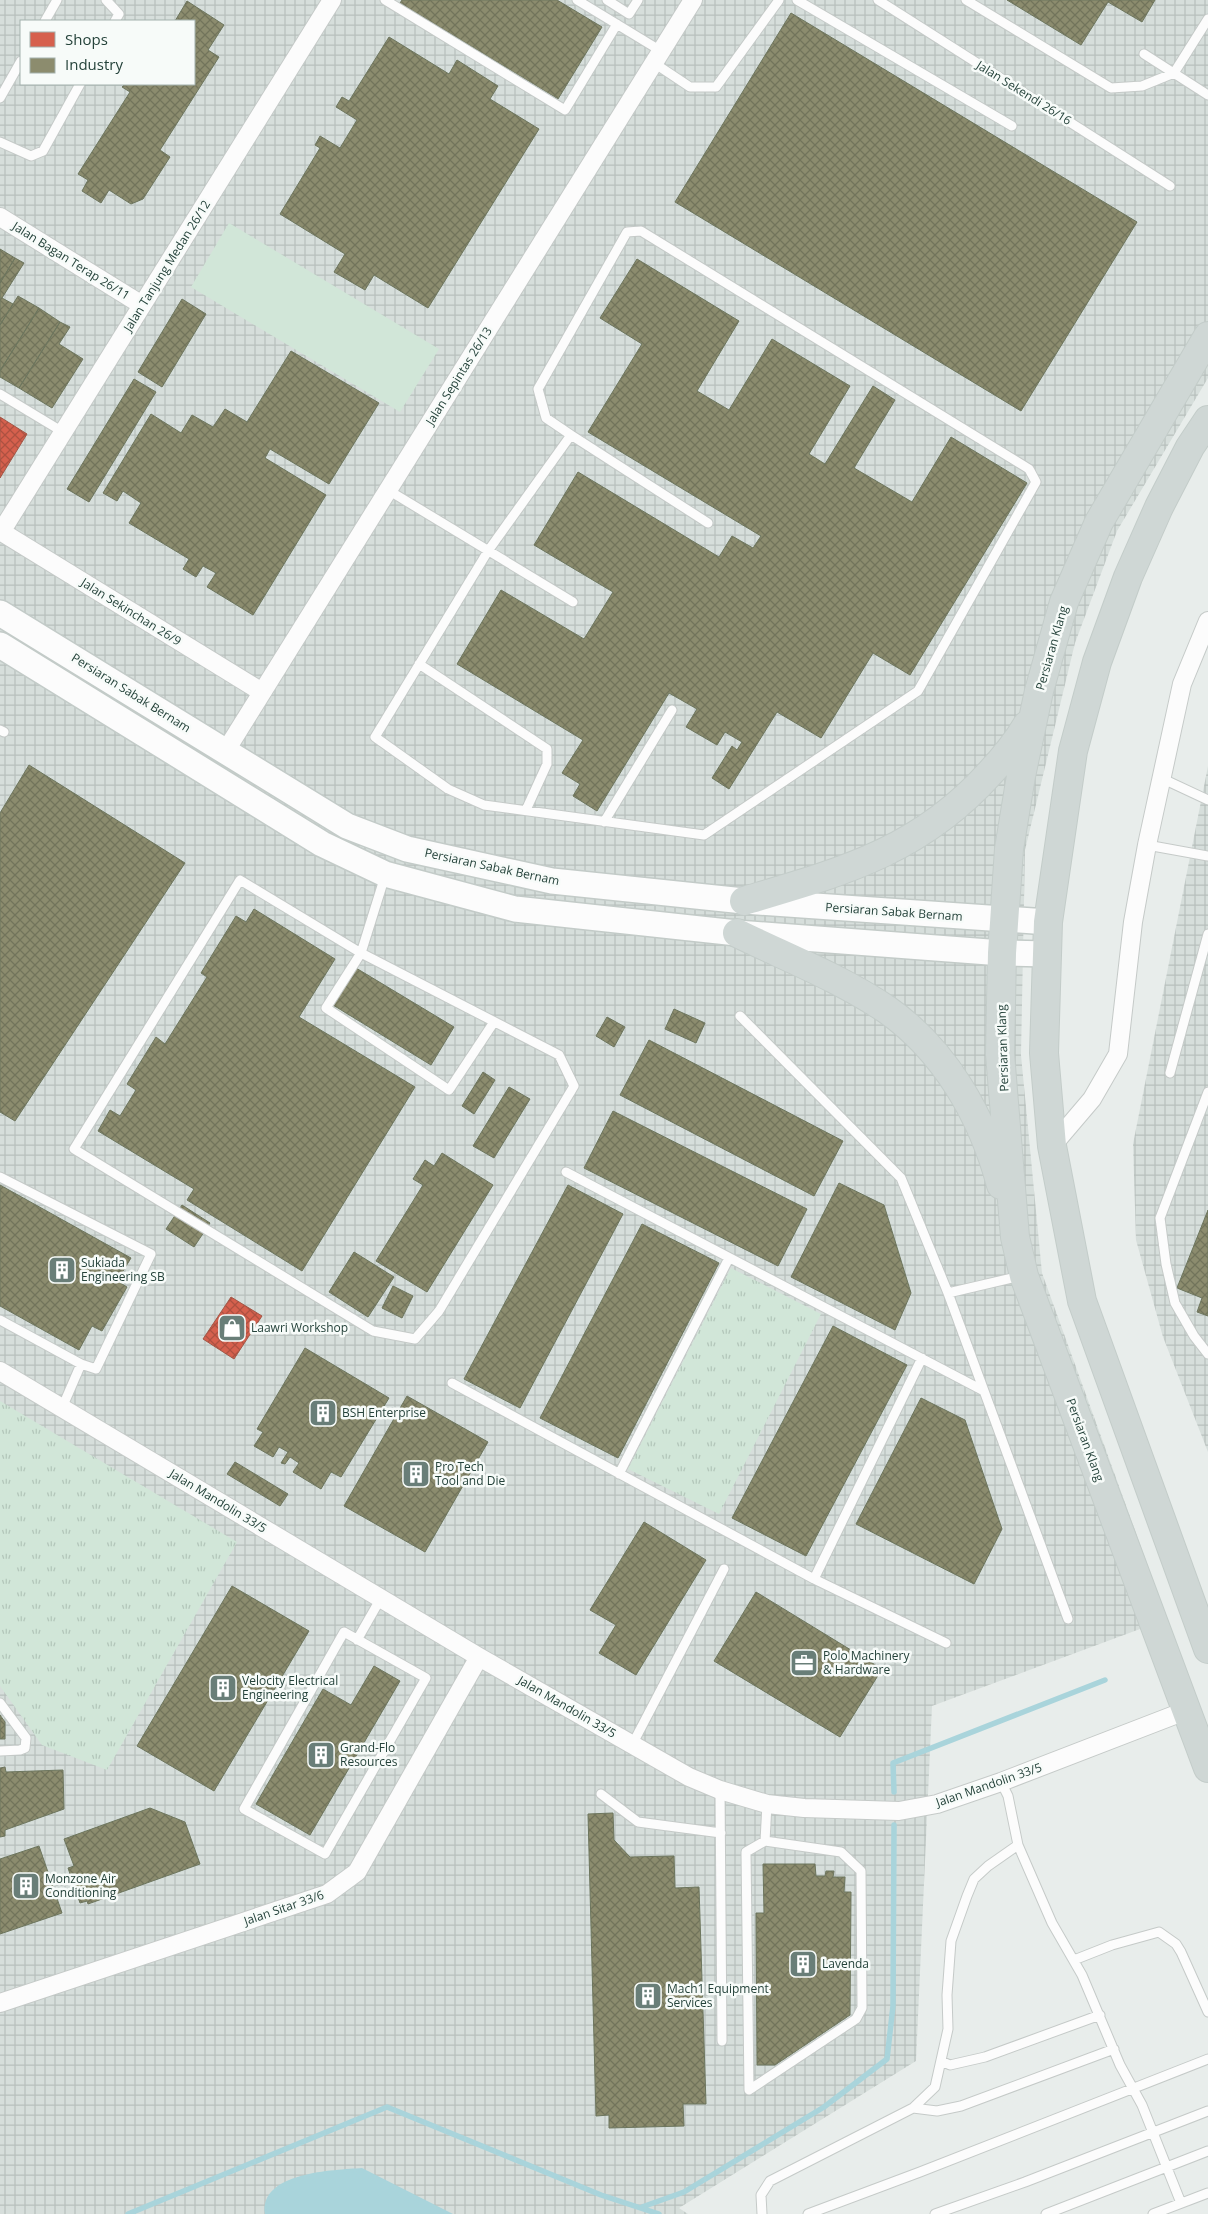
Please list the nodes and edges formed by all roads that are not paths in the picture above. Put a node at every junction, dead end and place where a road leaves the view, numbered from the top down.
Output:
1 (57, 0) edge
2 (106, 0) edge
3 (332, 0) edge
4 (386, 0) edge
5 (577, 0) edge
6 (607, 0) edge
7 (638, 0) edge
8 (693, 0) edge
9 (779, 0) edge
10 (797, 0) edge
11 (878, 0) edge
12 (967, 0) edge
13 (1208, 19) edge
14 (46, 20) edge
15 (116, 20) edge
16 (617, 24) junction
17 (1144, 54) dead end
18 (658, 57) junction
19 (20, 64) edge
20 (1174, 73) junction
21 (79, 85) edge
22 (1208, 95) edge
23 (0, 98) edge
24 (1012, 126) dead end
25 (0, 142) edge
26 (1170, 186) dead end
27 (0, 217) edge
28 (142, 305) junction
29 (1208, 336) edge
30 (0, 394) edge
31 (1208, 420) edge
32 (63, 432) junction
33 (571, 435) junction
34 (388, 490) junction
35 (708, 523) dead end
36 (1, 531) edge
37 (488, 550) junction
38 (573, 602) dead end
39 (0, 612) edge
40 (1208, 622) edge
41 (0, 645) edge
42 (419, 664) junction
43 (262, 692) junction
44 (672, 710) dead end
45 (1036, 710) junction
46 (225, 752) junction
47 (1161, 778) junction
48 (1208, 800) edge
49 (526, 810) junction
50 (604, 822) junction
51 (1146, 845) junction
52 (1208, 856) edge
53 (385, 874) junction
54 (744, 901) junction
55 (1004, 920) junction
56 (1048, 922) junction
57 (737, 933) junction
58 (1208, 934) edge
59 (361, 953) junction
60 (1002, 953) junction
61 (1047, 954) junction
62 (740, 1016) dead end
63 (494, 1022) junction
64 (1170, 1073) dead end
65 (1208, 1092) edge
66 (1052, 1146) junction
67 (566, 1172) dead end
68 (0, 1177) edge
69 (1014, 1237) junction
70 (729, 1258) junction
71 (1024, 1276) junction
72 (948, 1293) junction
73 (0, 1320) edge
74 (1208, 1354) edge
75 (922, 1358) junction
76 (81, 1364) junction
77 (0, 1371) edge
78 (452, 1383) dead end
79 (982, 1390) junction
80 (62, 1408) junction
81 (619, 1474) junction
82 (724, 1569) dead end
83 (814, 1579) junction
84 (381, 1598) junction
85 (1068, 1619) dead end
86 (357, 1640) junction
87 (946, 1643) dead end
88 (1208, 1649) edge
89 (480, 1657) junction
90 (0, 1703) edge
91 (1185, 1711) junction
92 (632, 1745) junction
93 (0, 1751) edge
94 (1208, 1768) edge
95 (1001, 1782) junction
96 (720, 1790) junction
97 (601, 1794) dead end
98 (767, 1804) junction
99 (721, 1833) junction
100 (765, 1841) junction
101 (1018, 1845) junction
102 (1074, 1960) junction
103 (0, 2003) edge
104 (1208, 2012) edge
105 (1100, 2015) junction
106 (722, 2041) dead end
107 (1114, 2049) junction
108 (1208, 2059) edge
109 (941, 2061) junction
110 (1134, 2089) junction
111 (913, 2108) junction
112 (1208, 2111) edge
113 (1152, 2133) junction
114 (1208, 2151) edge
115 (1166, 2166) junction
116 (1208, 2194) edge
117 (1181, 2203) junction
118 (762, 2214) edge
119 (808, 2214) edge
120 (935, 2214) edge
121 (1046, 2214) edge
122 (1153, 2214) edge

1 - 14 lane
2 - 15 lane
3 - 28 street, Jalan Tanjung Medan 26/12
4 - 16 lane
5 - 16 lane
6 - 7 lane
8 - 18 street, Jalan Sepintas 26/13
9 - 18 lane
10 - 24 lane
11 - 26 lane, Jalan Sekendi 26/16
12 - 20 lane
13 - 20 lane
16 - 18 lane
17 - 20 lane
18 - 34 street, Jalan Sepintas 26/13
19 - 23 lane
20 - 22 lane
21 - 25 lane
27 - 28 street, Jalan Bagan Terap 26/11
28 - 32 street, Jalan Tanjung Medan 26/12
29 - 45 main road, Persiaran Klang
30 - 32 lane
31 - 56 main road
32 - 36 street, Jalan Tanjung Medan 26/12
33 - 35 lane
33 - 37 lane
33 - 50 lane
34 - 37 lane
34 - 43 street, Jalan Sepintas 26/13
36 - 43 street, Jalan Sekinchan 26/9
37 - 38 lane
37 - 42 lane
39 - 46 street, Persiaran Sabak Bernam
40 - 47 street
41 - 53 street
42 - 49 lane
42 - 49 lane
43 - 46 street, Jalan Sepintas 26/13
44 - 50 lane
45 - 54 main road
45 - 55 main road, Persiaran Klang
46 - 54 street, Persiaran Sabak Bernam
47 - 48 lane
47 - 51 street
49 - 50 lane
51 - 52 lane
51 - 66 street
53 - 57 street
53 - 59 lane
54 - 55 street, Persiaran Sabak Bernam
55 - 56 street, Persiaran Sabak Bernam
55 - 60 main road, Persiaran Klang
56 - 61 main road
57 - 60 street
57 - 69 main road
58 - 64 lane
59 - 63 lane
59 - 63 lane
59 - 63 lane
60 - 61 street
60 - 69 main road, Persiaran Klang
61 - 66 main road
62 - 72 lane
65 - 74 lane
66 - 88 main road
67 - 70 lane
68 - 76 lane
69 - 71 main road, Persiaran Klang
70 - 75 lane
70 - 81 lane
71 - 72 lane
71 - 91 main road, Persiaran Klang
72 - 79 lane
73 - 76 lane
75 - 79 lane
75 - 83 lane
76 - 80 lane
77 - 80 street, Jalan Mandolin 33/5
78 - 81 lane
79 - 85 lane
80 - 84 street, Jalan Mandolin 33/5
81 - 83 lane
82 - 92 lane
83 - 87 lane
84 - 86 lane
84 - 89 street, Jalan Mandolin 33/5
86 - 86 lane
89 - 92 street, Jalan Mandolin 33/5
89 - 103 street, Jalan Sitar 33/6
90 - 93 lane
91 - 94 main road, Persiaran Klang
91 - 95 street, Jalan Mandolin 33/5
92 - 96 street, Jalan Mandolin 33/5
95 - 98 street, Jalan Mandolin 33/5
95 - 101 lane
96 - 98 street, Jalan Mandolin 33/5
96 - 99 lane
97 - 99 lane
98 - 100 lane
99 - 106 lane
100 - 100 lane
101 - 102 lane
101 - 109 lane
102 - 104 lane
102 - 105 lane
105 - 107 lane
105 - 109 lane
107 - 110 lane
107 - 111 lane
108 - 110 lane
109 - 111 lane
110 - 113 lane
110 - 119 lane
111 - 118 lane
112 - 113 lane
113 - 115 lane
113 - 120 lane
114 - 115 lane
115 - 117 lane
115 - 121 lane
116 - 117 lane
117 - 122 lane

